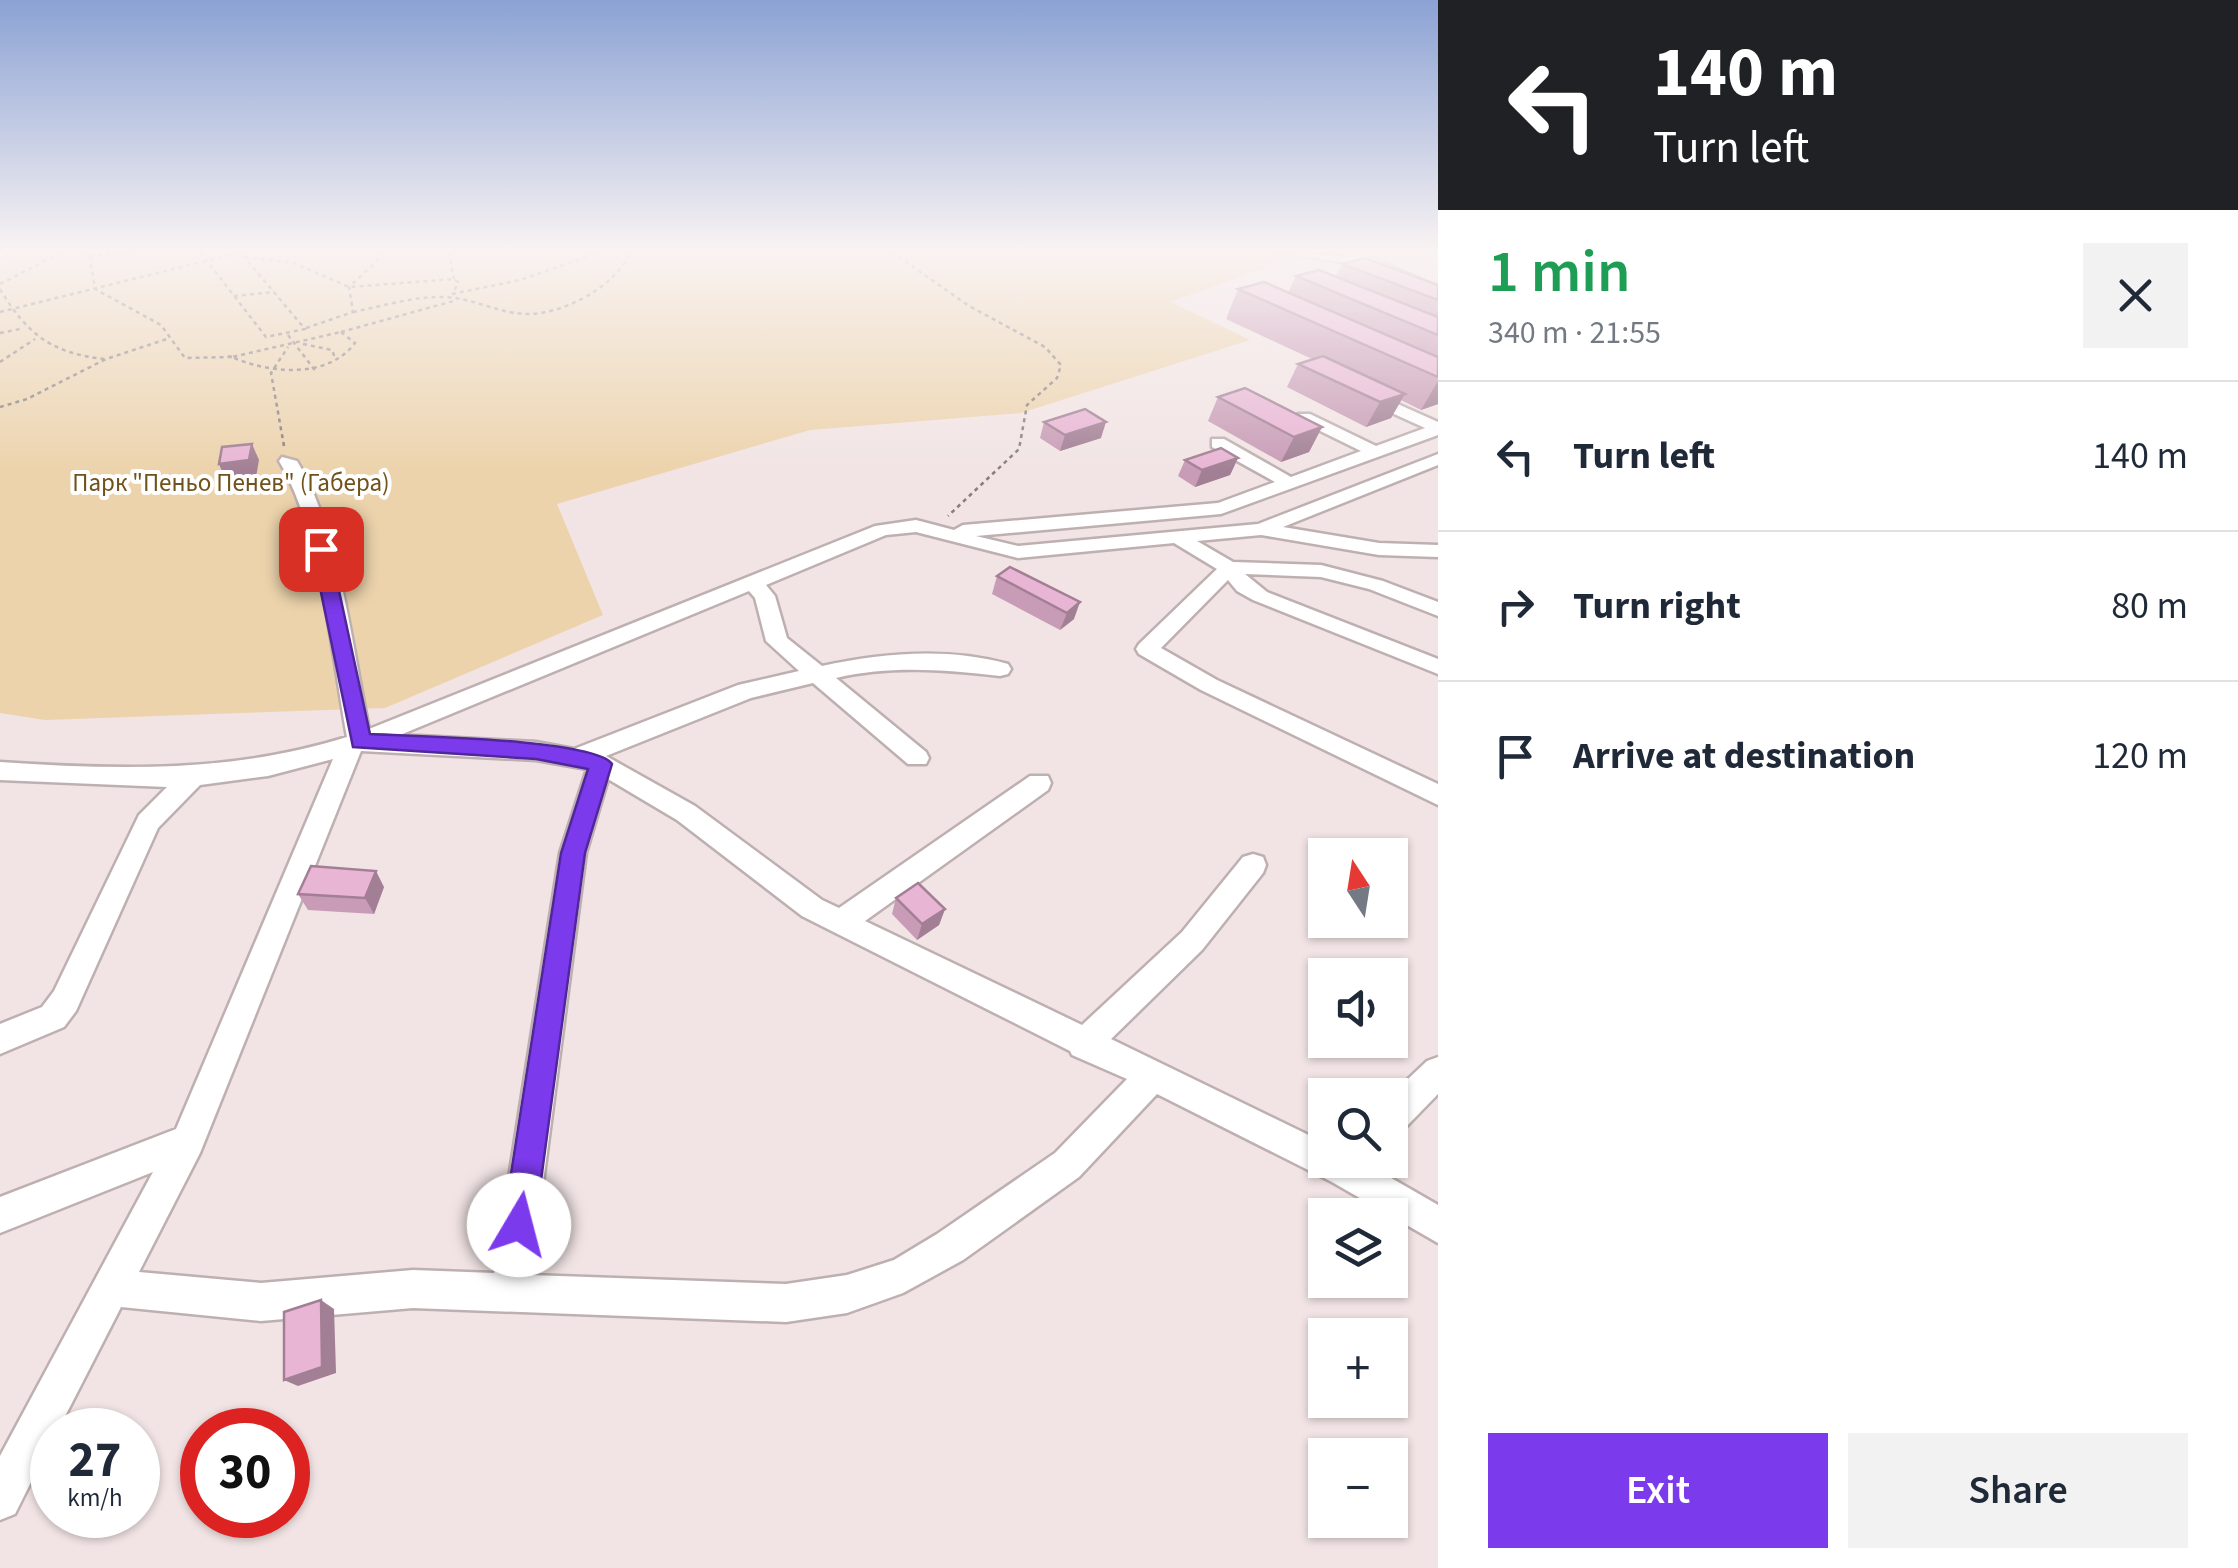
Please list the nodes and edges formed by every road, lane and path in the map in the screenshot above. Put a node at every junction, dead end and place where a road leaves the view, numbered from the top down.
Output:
1 (20, 325) edge
2 (158, 325) edge
3 (256, 325) edge
4 (302, 325) edge
5 (316, 325) edge
6 (365, 325) edge
7 (1005, 325) edge
8 (22, 328) junction
9 (305, 329) junction
10 (341, 332) junction
11 (0, 333) edge
12 (288, 335) junction
13 (170, 338) junction
14 (35, 339) junction
15 (302, 344) junction
16 (296, 346) junction
17 (288, 348) junction
18 (228, 356) junction
19 (335, 358) junction
20 (106, 359) junction
21 (0, 362) edge
22 (310, 364) junction
23 (271, 373) junction
24 (316, 373) dead end
25 (1348, 387) edge
26 (0, 407) edge
27 (1304, 417) edge
28 (1438, 429) edge
29 (1218, 443) dead end
30 (1378, 454) junction
31 (1438, 460) edge
32 (288, 461) joint
33 (1291, 484) junction
34 (1261, 529) junction
35 (935, 531) junction
36 (1177, 537) junction
37 (1438, 551) edge
38 (1229, 568) junction
39 (751, 582) junction
40 (1438, 610) edge
41 (1438, 667) edge
42 (1000, 669) dead end
43 (820, 678) junction
44 (356, 743) junction
45 (917, 758) dead end
46 (589, 760) junction
47 (0, 772) edge
48 (191, 779) junction
49 (1039, 782) dead end
50 (1438, 795) edge
51 (1253, 866) dead end
52 (840, 922) junction
53 (0, 1038) edge
54 (1083, 1045) junction
55 (1438, 1072) edge
56 (1151, 1077) junction
57 (1408, 1101) edge
58 (188, 1141) junction
59 (1308, 1147) edge
60 (1368, 1178) edge
61 (0, 1215) edge
62 (1438, 1225) edge
63 (113, 1288) junction
64 (510, 1292) junction
65 (0, 1499) edge

1 - 8 path
2 - 13 path
3 - 12 path
4 - 9 path
5 - 9 path
6 - 10 path
7 - 35 path
8 - 11 path
8 - 14 path
9 - 12 path
10 - 15 path
10 - 19 path
12 - 16 path
13 - 18 path
13 - 20 path
14 - 20 path
14 - 21 path
15 - 16 path
15 - 19 path
16 - 17 path
16 - 22 path
17 - 18 path
17 - 23 path
18 - 23 path
19 - 22 path
20 - 26 path
22 - 23 path
22 - 24 path
23 - 32 path
25 - 28 street
27 - 30 street
28 - 30 street
29 - 33 street
30 - 33 street
31 - 34 street
32 - 44 street
33 - 35 street
34 - 36 street
34 - 37 street
35 - 36 street
35 - 39 street
36 - 38 street
38 - 40 street
38 - 41 street
38 - 50 street
39 - 43 street
39 - 44 street
42 - 43 street
43 - 45 street
43 - 46 street
44 - 46 street
44 - 48 street
44 - 58 street
46 - 52 street
46 - 64 street
47 - 48 street
48 - 53 street
49 - 52 street
51 - 54 street
52 - 54 street
54 - 56 street
55 - 57 street
56 - 59 street
56 - 64 street
58 - 61 street
58 - 63 street
60 - 62 street
63 - 64 street
63 - 65 street

